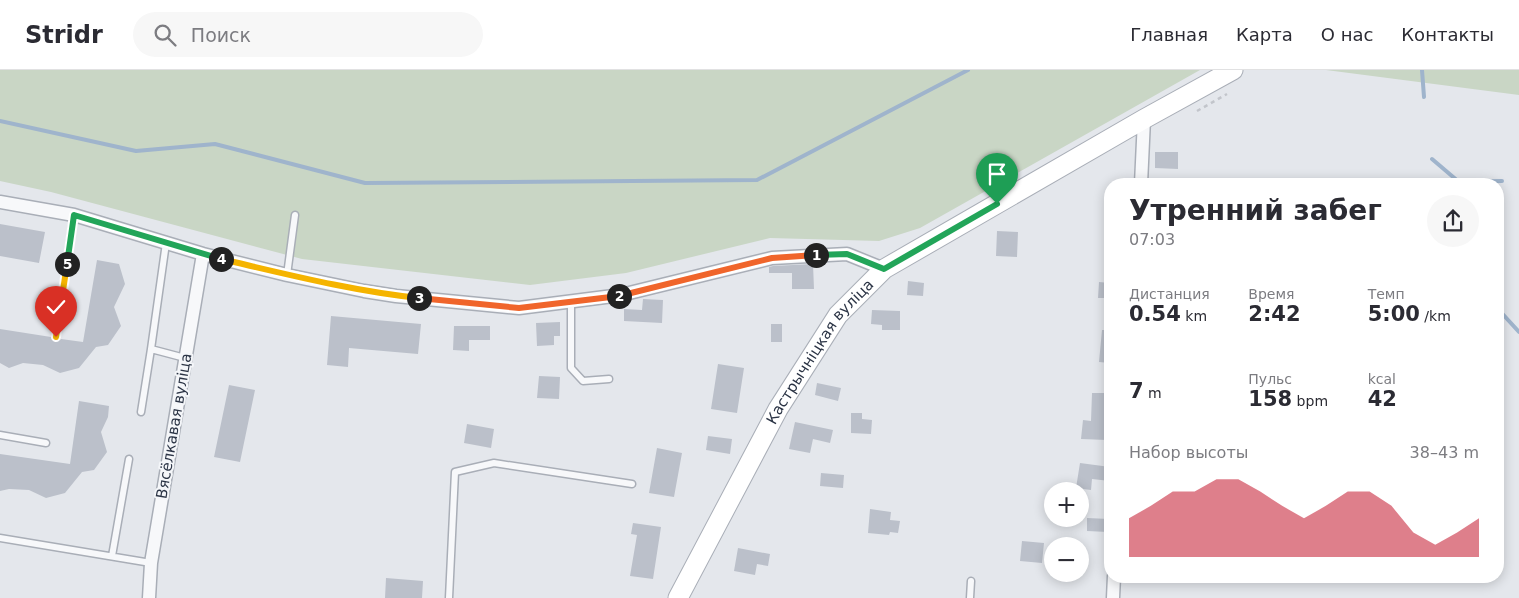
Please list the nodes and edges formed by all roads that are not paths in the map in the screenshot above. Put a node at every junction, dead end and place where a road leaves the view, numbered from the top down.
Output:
1 (1233, 70) edge
2 (1144, 119) junction
3 (1141, 178) edge
4 (0, 202) edge
5 (74, 215) junction
6 (295, 215) dead end
7 (166, 243) junction
8 (203, 254) junction
9 (884, 269) junction
10 (287, 275) junction
11 (571, 302) junction
12 (56, 337) dead end
13 (152, 349) junction
14 (185, 358) junction
15 (610, 378) dead end
16 (142, 412) dead end
17 (0, 435) edge
18 (46, 442) dead end
19 (129, 459) dead end
20 (632, 484) dead end
21 (0, 538) edge
22 (112, 556) junction
23 (151, 563) junction
24 (971, 581) dead end
25 (1113, 583) edge
26 (149, 598) edge
27 (449, 598) edge
28 (678, 598) edge
29 (970, 598) edge
30 (1112, 598) edge

1 - 2 street, Кастрычніцкая вуліца
2 - 3 street
2 - 9 street, Кастрычніцкая вуліца
4 - 5 street
5 - 7 street
5 - 12 lane
6 - 10 lane
7 - 8 street
7 - 13 lane
8 - 10 street
8 - 14 street, Вясёлкавая вуліца
9 - 11 street
9 - 28 street, Кастрычніцкая вуліца
10 - 11 street
11 - 15 lane
13 - 14 lane
13 - 16 lane
14 - 23 street, Вясёлкавая вуліца
17 - 18 lane
19 - 22 lane
20 - 27 lane
21 - 22 lane
22 - 23 lane
23 - 26 street, Вясёлкавая вуліца
24 - 29 lane
25 - 30 street

